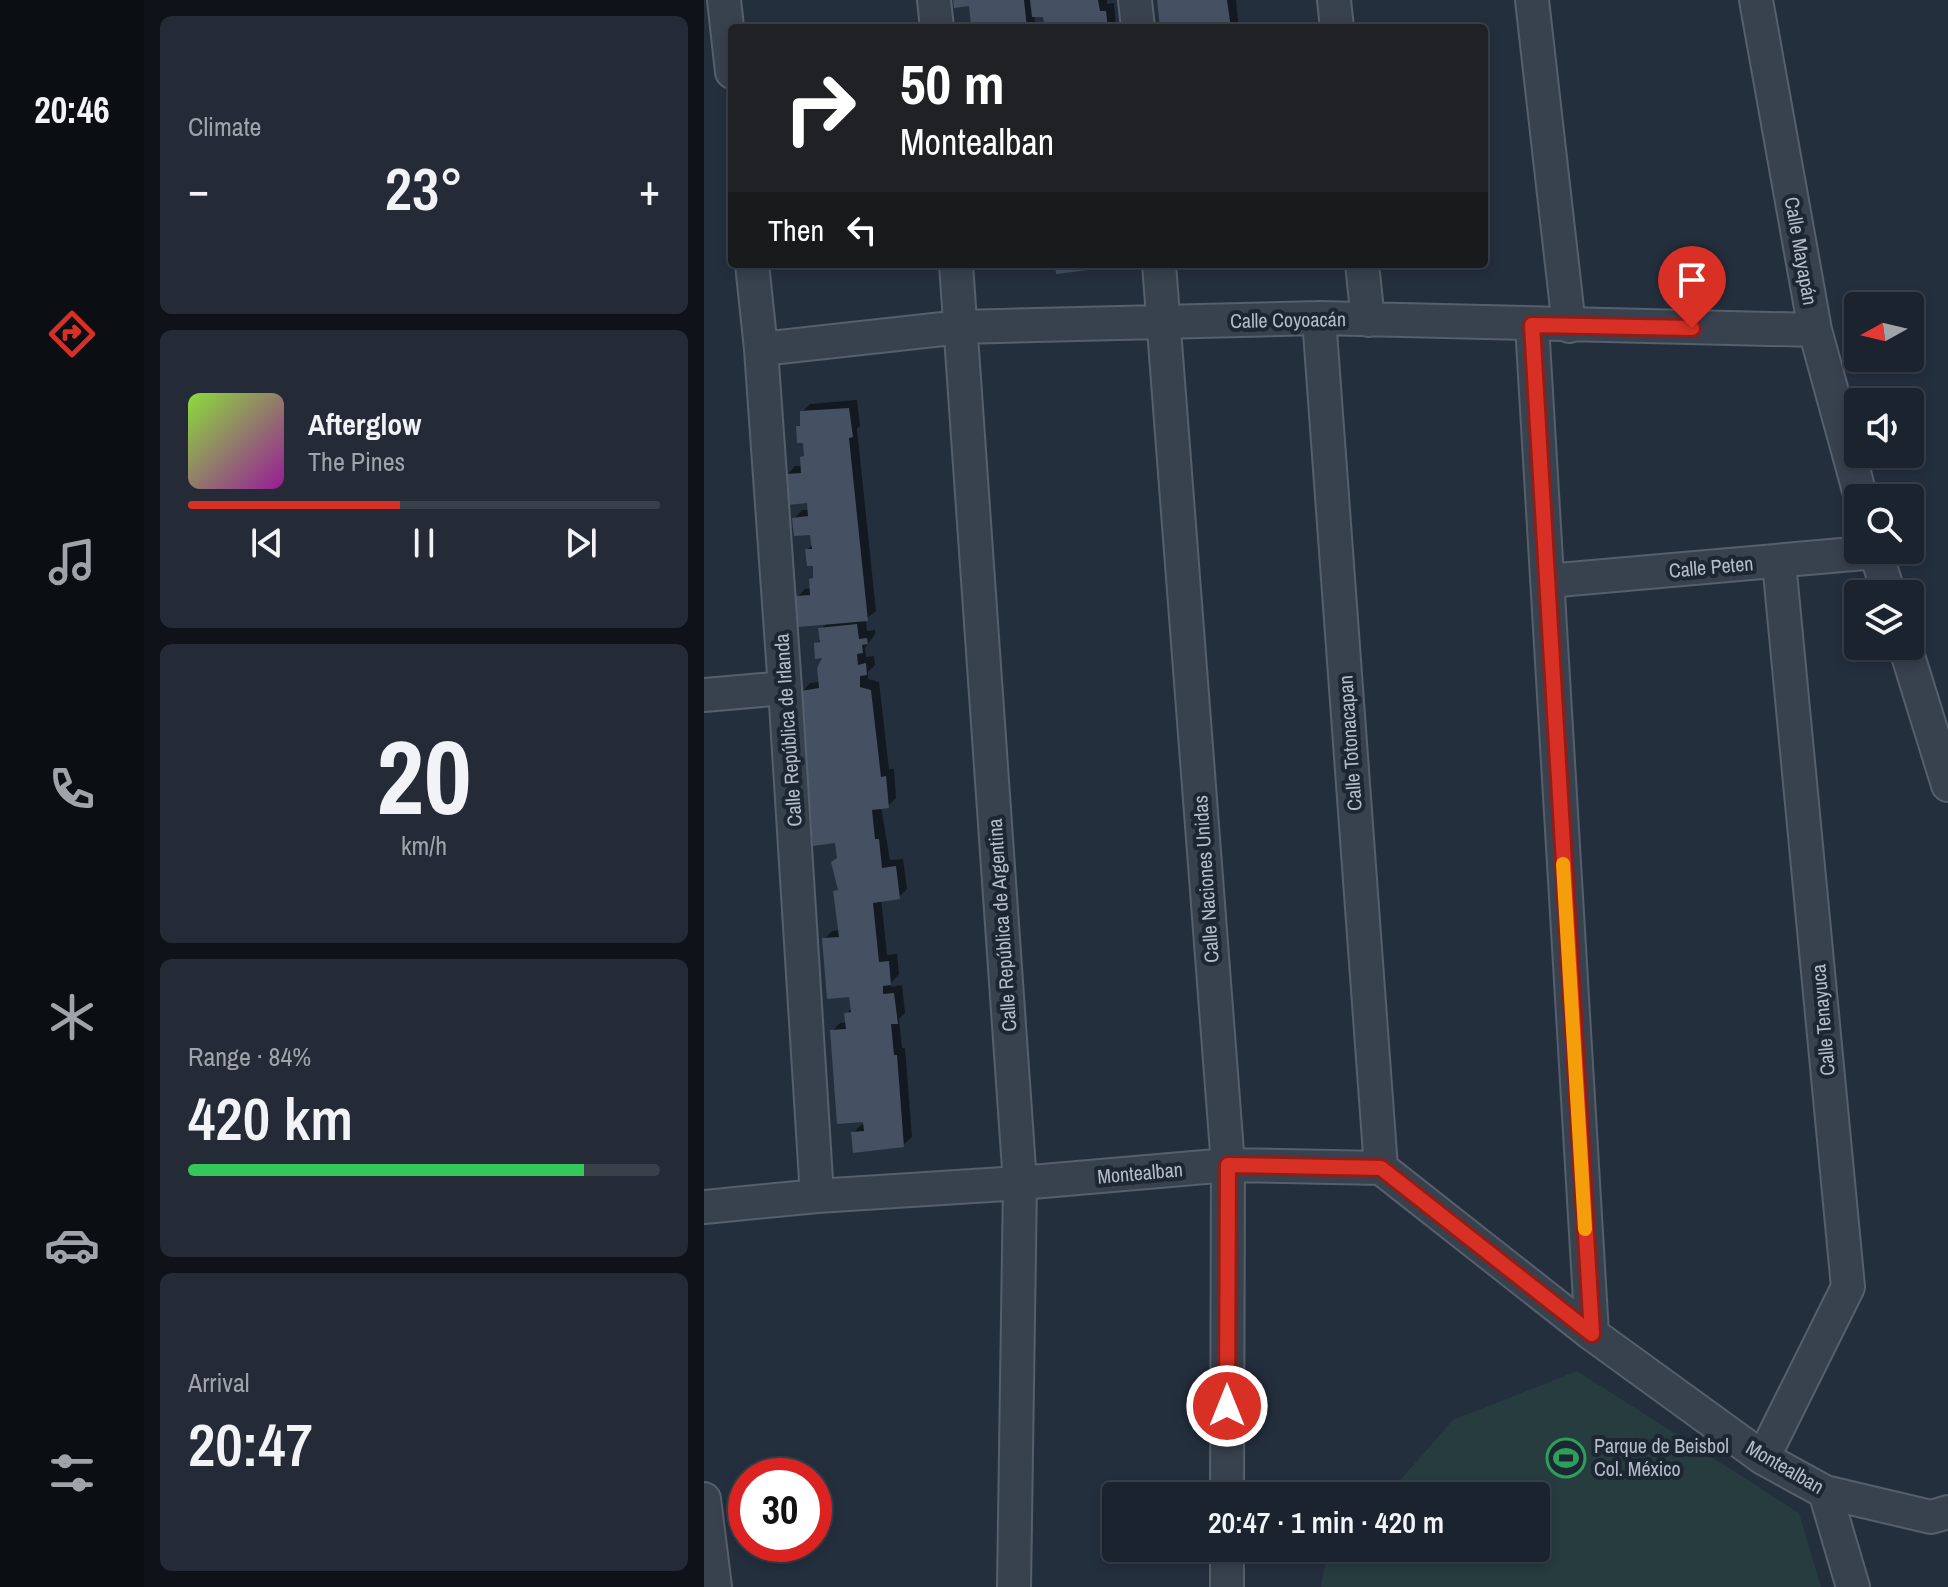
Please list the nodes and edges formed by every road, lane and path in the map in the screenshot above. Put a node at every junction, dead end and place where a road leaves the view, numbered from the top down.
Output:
1 (724, 0) edge
2 (934, 0) edge
3 (1135, 0) edge
4 (1334, 0) edge
5 (1532, 0) edge
6 (1756, 0) edge
7 (937, 24) edge
8 (1138, 24) edge
9 (1337, 24) edge
10 (728, 36) edge
11 (752, 268) edge
12 (956, 268) edge
13 (1159, 268) edge
14 (1362, 268) edge
15 (1319, 318) junction
16 (1368, 320) junction
17 (1164, 322) junction
18 (1532, 325) junction
19 (1569, 326) junction
20 (961, 327) junction
21 (1815, 330) junction
22 (761, 349) junction
23 (1857, 484) edge
24 (1844, 555) edge
25 (1779, 562) junction
26 (1547, 581) junction
27 (1909, 660) edge
28 (785, 688) junction
29 (704, 695) edge
30 (1948, 785) edge
31 (1228, 1165) junction
32 (1381, 1168) junction
33 (1020, 1183) junction
34 (817, 1196) junction
35 (704, 1207) edge
36 (1592, 1334) junction
37 (1763, 1458) junction
38 (1227, 1482) edge
39 (1825, 1492) junction
40 (704, 1499) edge
41 (1948, 1512) edge
42 (1227, 1562) edge
43 (715, 1587) edge
44 (1014, 1587) edge
45 (1227, 1587) edge
46 (1853, 1587) edge

1 - 10 street
2 - 7 street
3 - 8 street
4 - 9 street
5 - 19 street
6 - 21 street, Calle Mayapán
11 - 22 street, Calle República de Irlanda
12 - 20 street, Calle República de Argentina
13 - 17 street, Calle Naciones Unidas
14 - 16 street
15 - 16 street, Calle Coyoacán
15 - 17 street, Calle Coyoacán
15 - 32 street, Calle Totonacapan
16 - 18 street, Calle Coyoacán
17 - 20 street, Calle Coyoacán
17 - 31 street, Calle Naciones Unidas
18 - 19 street, Calle Coyoacán
18 - 26 street
19 - 21 street, Calle Coyoacán
20 - 22 street, Calle Coyoacán
20 - 33 street, Calle República de Argentina
21 - 23 street, Calle Mayapán
22 - 28 street, Calle República de Irlanda
24 - 25 street, Calle Peten
25 - 26 street, Calle Peten
25 - 37 street, Calle Tenayuca
26 - 36 street
27 - 30 street
28 - 29 street
28 - 34 street, Calle República de Irlanda
31 - 32 street, Montealban
31 - 33 street, Montealban
31 - 38 street, Calle Naciones Unidas
32 - 36 street, Montealban
33 - 34 street, Montealban
33 - 44 street, Calle República de Argentina
34 - 35 street, Montealban
36 - 37 street, Montealban
37 - 39 street, Montealban
39 - 41 street, Montealban
39 - 46 street
40 - 43 street
42 - 45 street

